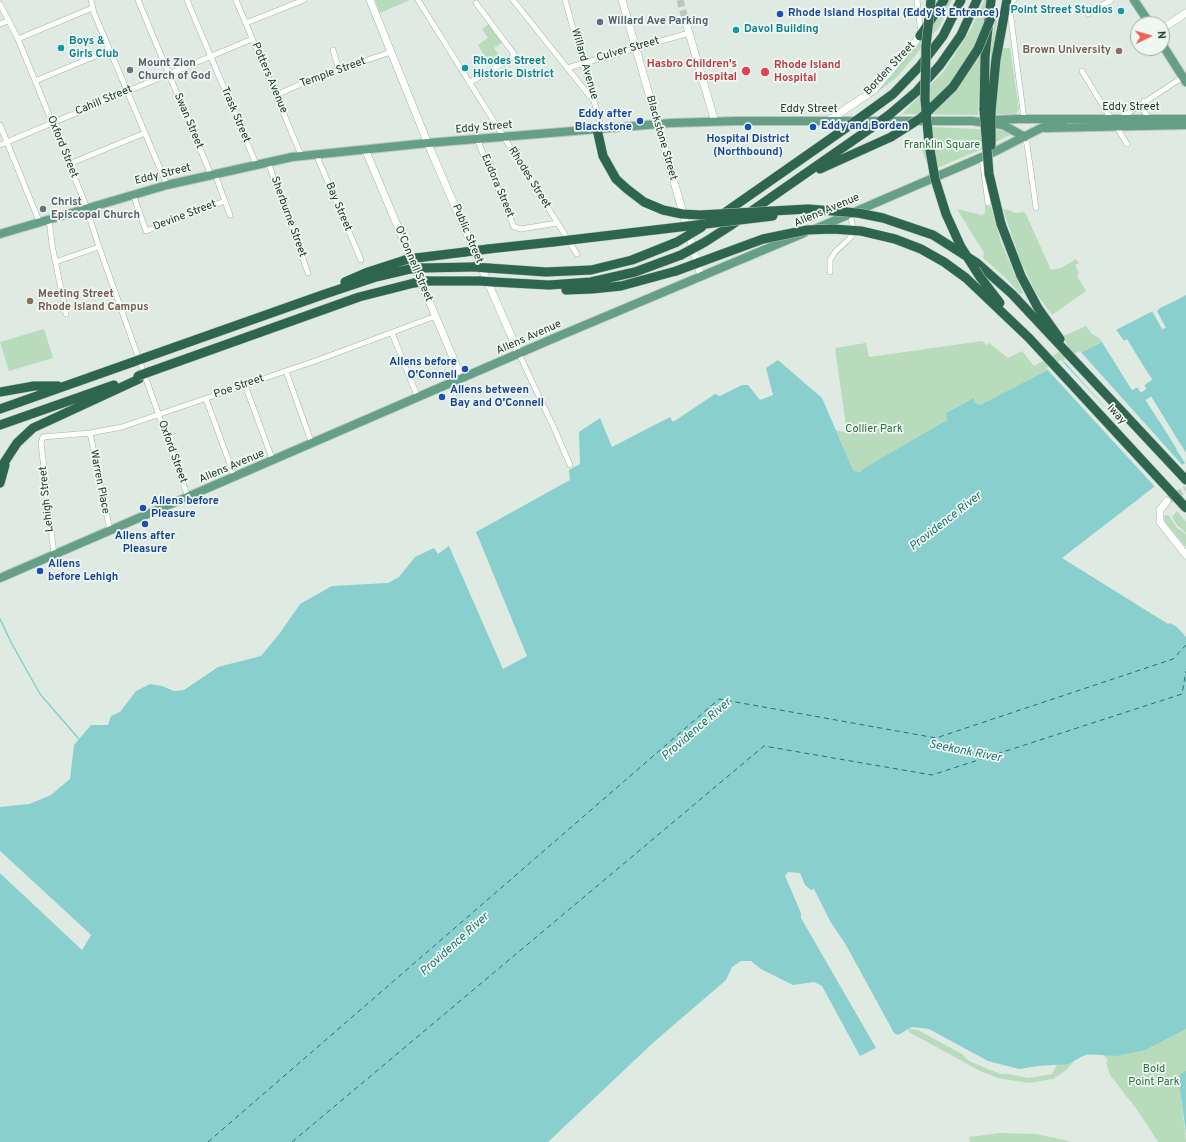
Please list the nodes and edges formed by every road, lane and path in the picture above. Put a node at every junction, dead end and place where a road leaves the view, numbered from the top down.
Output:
1 (91, 0) edge
2 (138, 0) edge
3 (187, 0) edge
4 (236, 0) edge
5 (304, 0) edge
6 (370, 0) edge
7 (418, 0) edge
8 (513, 0) edge
9 (565, 0) edge
10 (622, 0) edge
11 (917, 0) edge
12 (931, 0) edge
13 (944, 0) edge
14 (960, 0) edge
15 (977, 0) edge
16 (991, 0) edge
17 (998, 0) edge
18 (1014, 0) edge
19 (1110, 0) edge
20 (1134, 0) edge
21 (295, 1) edge
22 (1008, 2) edge
23 (476, 3) dead end
24 (0, 4) edge
25 (92, 8) junction
26 (1186, 13) edge
27 (1088, 14) dead end
28 (1145, 16) edge
29 (8, 21) junction
30 (246, 23) junction
31 (0, 24) edge
32 (1170, 24) edge
33 (688, 29) joint
34 (920, 36) junction
35 (18, 39) junction
36 (252, 40) junction
37 (636, 48) junction
38 (110, 50) junction
39 (333, 50) dead end
40 (391, 52) junction
41 (1170, 56) edge
42 (210, 57) junction
43 (583, 63) junction
44 (567, 68) junction
45 (339, 70) junction
46 (1082, 71) dead end
47 (169, 74) junction
48 (1185, 78) edge
49 (35, 81) junction
50 (469, 83) junction
51 (128, 92) junction
52 (276, 95) junction
53 (594, 102) junction
54 (1144, 102) junction
55 (987, 110) junction
56 (1024, 119) junction
57 (1067, 119) junction
58 (1149, 119) junction
59 (1186, 119) edge
60 (828, 121) junction
61 (715, 122) junction
62 (981, 122) junction
63 (1115, 122) junction
64 (53, 123) junction
65 (658, 124) junction
66 (0, 125) edge
67 (1186, 125) edge
68 (600, 129) junction
69 (1038, 130) junction
70 (145, 133) junction
71 (504, 137) junction
72 (1025, 137) junction
73 (477, 139) junction
74 (7, 142) junction
75 (428, 143) junction
76 (1127, 144) dead end
77 (0, 145) edge
78 (365, 150) junction
79 (316, 154) junction
80 (301, 156) junction
81 (982, 158) junction
82 (268, 162) junction
83 (69, 164) junction
84 (256, 164) junction
85 (213, 174) junction
86 (802, 176) junction
87 (167, 185) junction
88 (133, 194) junction
89 (225, 201) junction
90 (988, 203) dead end
91 (86, 207) junction
92 (1036, 208) dead end
93 (830, 211) junction
94 (850, 214) junction
95 (230, 215) dead end
96 (49, 218) junction
97 (39, 222) junction
98 (557, 223) junction
99 (0, 234) edge
100 (99, 247) junction
101 (577, 254) dead end
102 (361, 260) dead end
103 (55, 262) junction
104 (830, 272) dead end
105 (308, 273) dead end
106 (701, 276) junction
107 (531, 285) junction
108 (325, 294) junction
109 (66, 314) dead end
110 (436, 316) junction
111 (1045, 324) junction
112 (392, 333) junction
113 (1029, 338) junction
114 (519, 354) junction
115 (286, 371) junction
116 (138, 378) junction
117 (462, 379) junction
118 (244, 385) junction
119 (65, 386) junction
120 (0, 392) edge
121 (206, 398) junction
122 (418, 398) junction
123 (0, 409) edge
124 (159, 416) junction
125 (0, 425) edge
126 (90, 433) junction
127 (41, 443) joint
128 (312, 444) junction
129 (10, 452) junction
130 (273, 461) junction
131 (570, 465) dead end
132 (0, 469) edge
133 (235, 478) junction
134 (1186, 480) edge
135 (0, 483) edge
136 (188, 497) junction
137 (1167, 501) tunnel mouth
138 (1186, 508) edge
139 (110, 531) junction
140 (54, 555) junction
141 (1186, 555) edge
142 (0, 578) edge

1 - 25 street
2 - 47 street, Swan Street
3 - 42 street, Trask Street
4 - 30 street, Potters Avenue
5 - 21 street
6 - 40 street, Public Street
7 - 50 street, Rhodes Street
8 - 44 street
9 - 43 street, Willard Avenue
10 - 37 street, Blackstone Street
11 - 34 street, Borden Street
12 - 113 highway, bridge
13 - 34 highway
14 - 108 highway, bridge
15 - 86 highway, bridge
16 - 55 highway
17 - 86 highway, bridge
18 - 22 street
19 - 27 street
20 - 28 main road
21 - 30 street
22 - 55 highway
22 - 56 street
23 - 50 street
24 - 29 street, Oxford Street
25 - 35 street
25 - 38 street
26 - 32 street
29 - 31 street
29 - 35 street, Oxford Street
30 - 36 street, Potters Avenue
33 - 37 street, Culver Street
33 - 61 street
34 - 60 street, Borden Street
35 - 49 street, Oxford Street
36 - 42 street, Cahill Street
36 - 52 street, Potters Avenue
37 - 43 street, Culver Street
37 - 65 street, Blackstone Street
38 - 49 street
38 - 51 street
39 - 45 street
40 - 45 street, Temple Street
40 - 75 street, Public Street
41 - 48 main road
42 - 47 street, Cahill Street
42 - 84 street, Trask Street
43 - 44 street, Culver Street
43 - 53 street, Willard Avenue
44 - 53 street
45 - 52 street, Temple Street
46 - 63 street
47 - 51 street, Cahill Street
47 - 85 street, Swan Street
48 - 54 street
49 - 64 street, Oxford Street
50 - 71 street, Rhodes Street
51 - 64 street, Cahill Street
51 - 70 street
52 - 80 street, Potters Avenue
53 - 68 street, Willard Avenue
54 - 58 street
54 - 63 street
55 - 111 highway, bridge
56 - 57 main road, Eddy Street
56 - 62 main road, Eddy Street
57 - 63 main road, Eddy Street
57 - 69 main road, Allens Avenue
58 - 59 main road, Eddy Street
58 - 63 main road, Eddy Street
60 - 61 main road, Eddy Street
60 - 62 main road, Eddy Street
61 - 65 main road, Eddy Street
62 - 72 main road, Eddy Street
63 - 67 main road, Eddy Street
63 - 69 main road, Eddy Street
63 - 76 street
64 - 74 street, Cahill Street
64 - 83 street, Oxford Street
65 - 68 main road, Eddy Street
65 - 106 street, Blackstone Street
66 - 74 street
68 - 71 main road, Eddy Street
68 - 93 highway, bridge
69 - 72 main road, Allens Avenue
70 - 83 street
70 - 87 street
71 - 73 main road, Eddy Street
71 - 98 street, Rhodes Street
72 - 81 main road, Allens Avenue
72 - 92 street
73 - 75 main road, Eddy Street
73 - 98 street, Eudora Street
74 - 77 street, Cahill Street
74 - 97 street
75 - 78 main road, Eddy Street
75 - 114 street, Public Street
78 - 79 main road, Eddy Street
78 - 110 street, O'Connell Street
79 - 80 main road, Eddy Street
79 - 102 street, Bay Street
80 - 82 main road, Eddy Street
81 - 90 street
81 - 94 main road, Allens Avenue
82 - 84 main road, Eddy Street
82 - 105 street, Sherburne Street
83 - 91 street, Oxford Street
84 - 85 main road, Eddy Street
85 - 87 main road, Eddy Street
85 - 89 street, Swan Street
86 - 107 highway, bridge
87 - 88 main road, Eddy Street
88 - 89 street, Devine Street
88 - 91 main road, Eddy Street
89 - 95 street, Swan Street
91 - 96 main road, Eddy Street
91 - 100 street, Oxford Street
93 - 108 highway, bridge
93 - 111 highway, bridge
94 - 104 street
94 - 106 main road, Allens Avenue
96 - 97 main road, Eddy Street
96 - 103 street
97 - 99 main road, Eddy Street
98 - 101 street, Rhodes Street
100 - 103 street
100 - 124 street, Oxford Street
103 - 109 street
106 - 114 main road, Allens Avenue
107 - 113 highway, bridge
107 - 116 highway, bridge
108 - 119 highway, bridge
110 - 112 street, Poe Street
110 - 117 street, O'Connell Street
111 - 134 highway, Iway
112 - 115 street, Poe Street
112 - 122 street
113 - 138 highway, Iway, bridge
114 - 117 main road, Allens Avenue
114 - 131 street, Public Street
115 - 118 street, Poe Street
115 - 128 street
116 - 125 highway
116 - 129 highway
117 - 122 main road, Allens Avenue
118 - 121 street, Poe Street
118 - 130 street
119 - 120 highway
119 - 123 highway
121 - 124 street, Poe Street
121 - 133 street
122 - 128 main road, Allens Avenue
124 - 126 street, Poe Street
124 - 136 street, Oxford Street
126 - 127 street, Poe Street
126 - 139 street, Warren Place
127 - 140 street, Lehigh Street
128 - 130 main road, Allens Avenue
129 - 132 highway
129 - 135 highway
130 - 133 main road, Allens Avenue
133 - 136 main road, Allens Avenue
136 - 139 main road, Allens Avenue
137 - 141 street
139 - 140 main road, Allens Avenue
140 - 142 main road, Allens Avenue

